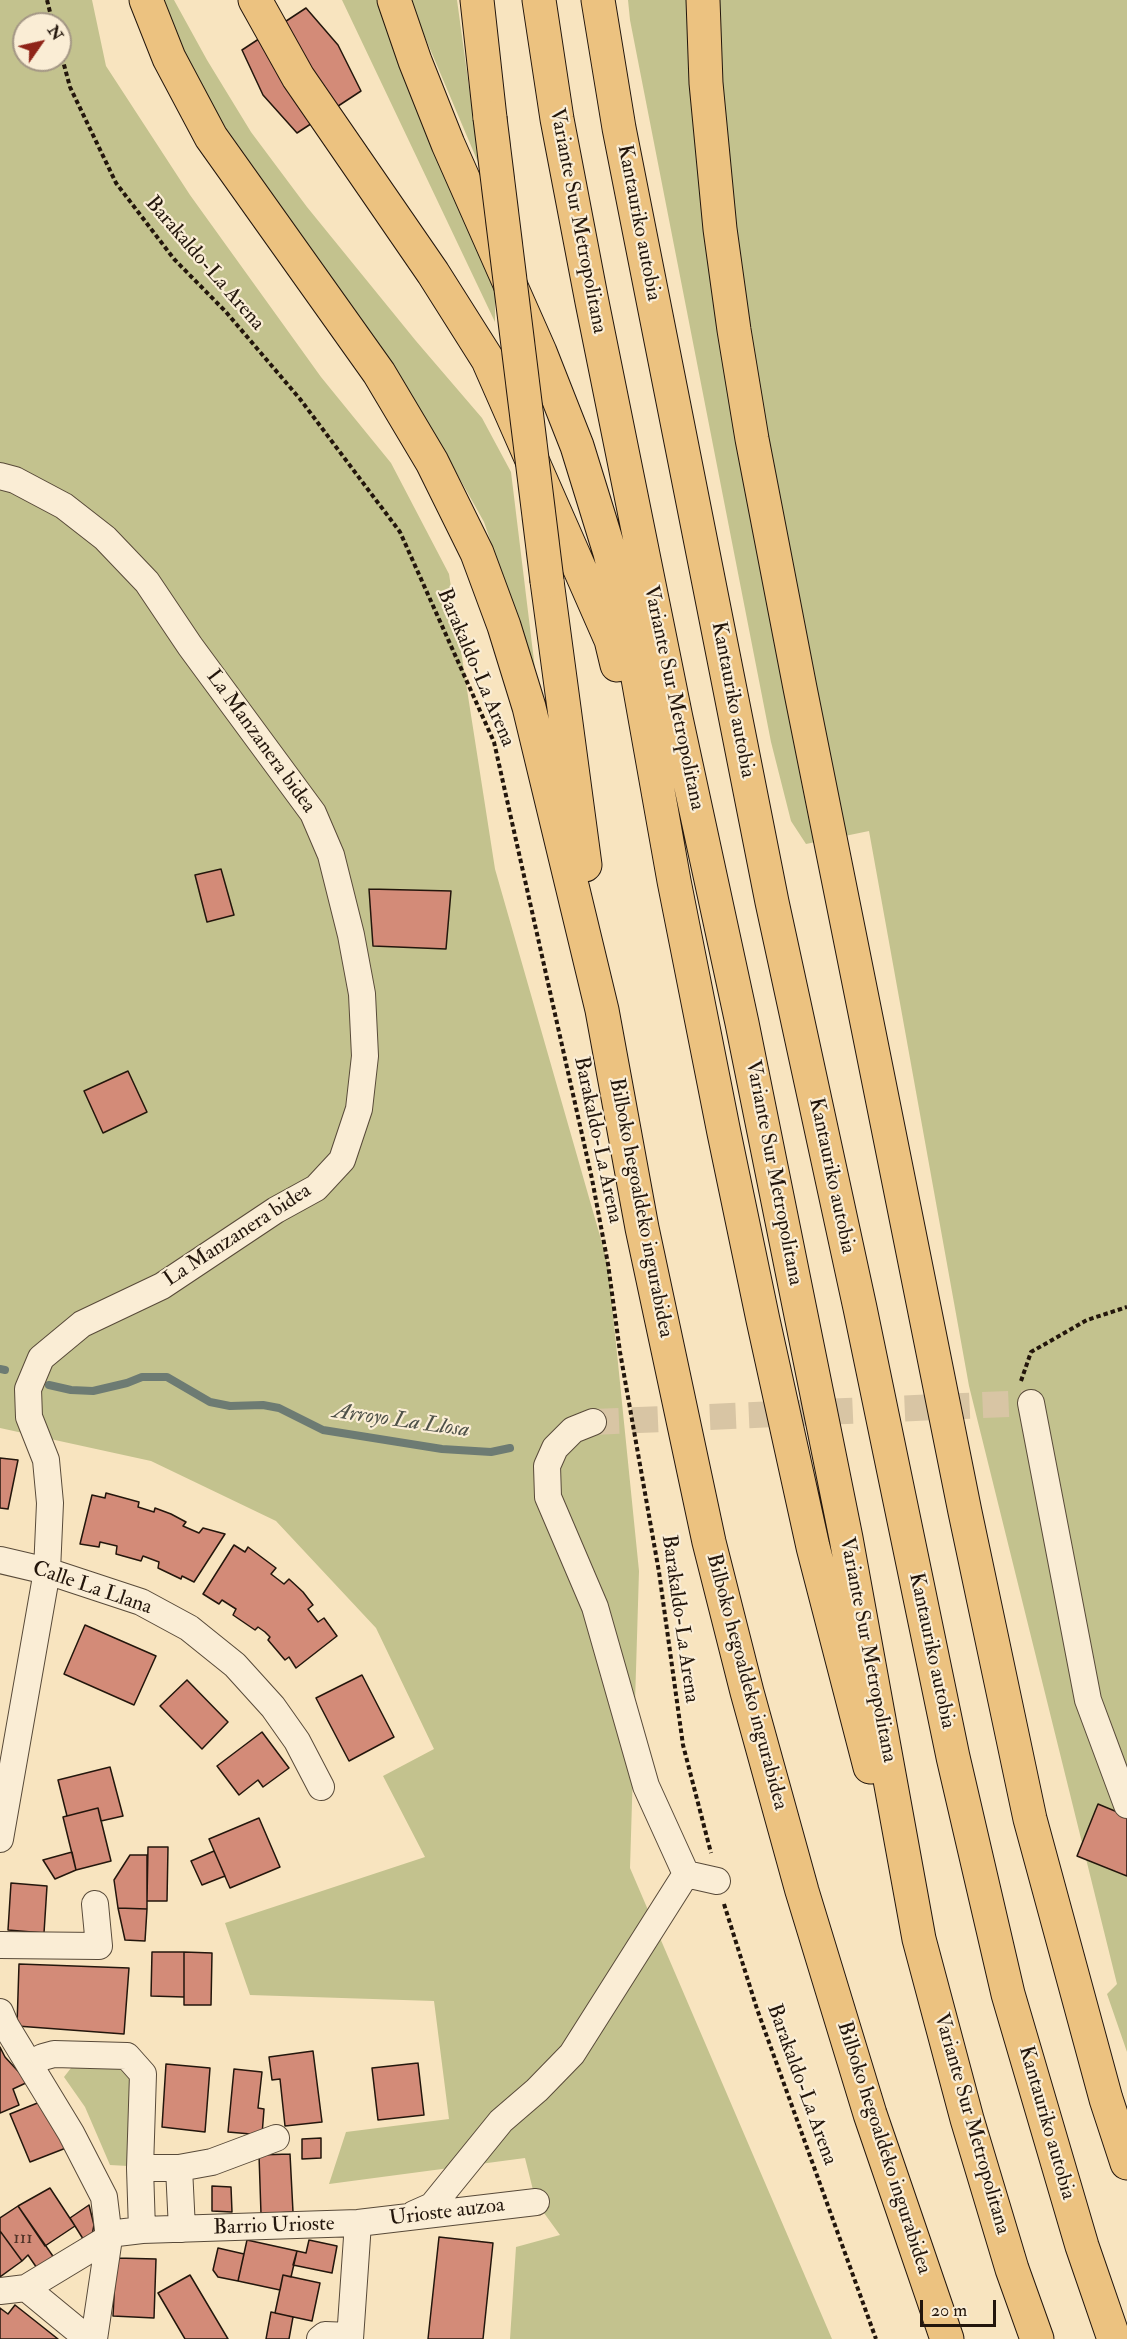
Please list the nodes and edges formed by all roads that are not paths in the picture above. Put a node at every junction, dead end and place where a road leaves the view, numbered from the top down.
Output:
1 (146, 0) edge
2 (255, 0) edge
3 (394, 0) edge
4 (477, 0) edge
5 (539, 0) edge
6 (598, 0) edge
7 (703, 0) edge
8 (0, 476) edge
9 (674, 881) junction
10 (602, 1010) junction
11 (1031, 1403) road end
12 (593, 1422) tunnel mouth
13 (0, 1560) edge
14 (47, 1571) junction
15 (321, 1786) dead end
16 (1127, 1805) edge
17 (0, 1839) edge
18 (686, 1874) junction
19 (717, 1881) road end
20 (94, 1904) dead end
21 (919, 1939) junction
22 (0, 1945) edge
23 (0, 2012) edge
24 (29, 2064) junction
25 (276, 2138) dead end
26 (1127, 2163) edge
27 (140, 2168) junction
28 (179, 2168) junction
29 (536, 2202) dead end
30 (106, 2206) junction
31 (409, 2216) junction
32 (358, 2223) junction
33 (182, 2229) junction
34 (142, 2230) junction
35 (109, 2238) junction
36 (26, 2288) junction
37 (0, 2292) edge
38 (350, 2338) edge
39 (88, 2339) edge
40 (94, 2339) edge
41 (320, 2339) edge
42 (947, 2339) edge
43 (1037, 2339) edge
44 (1114, 2339) edge

1 - 10 highway
2 - 9 highway
3 - 9 highway
4 - 10 highway, bridge
5 - 21 highway, Variante Sur Metropolitana
6 - 44 highway, Kantauriko autobia
7 - 26 highway
8 - 14 street, La Manzanera bidea
9 - 21 highway
10 - 42 highway, Bilboko hegoaldeko ingurabidea
11 - 16 street
12 - 18 street
13 - 14 street, Calle La Llana
14 - 15 street, Calle La Llana
14 - 17 street, La Manzanera bidea
18 - 19 street
18 - 31 street
20 - 22 street
21 - 43 highway, Variante Sur Metropolitana
23 - 24 street
24 - 27 street
24 - 30 street
25 - 28 street
27 - 28 street
27 - 34 street
28 - 33 street, Barrio Urioste
29 - 31 street, Urioste auzoa
30 - 34 street
30 - 35 street
31 - 32 street, Urioste auzoa
32 - 33 street, Barrio Urioste
32 - 38 street, Barrio Urioste
33 - 34 street, Barrio Urioste
34 - 35 street
35 - 36 street
35 - 40 street
36 - 37 street
36 - 39 street
38 - 41 street

